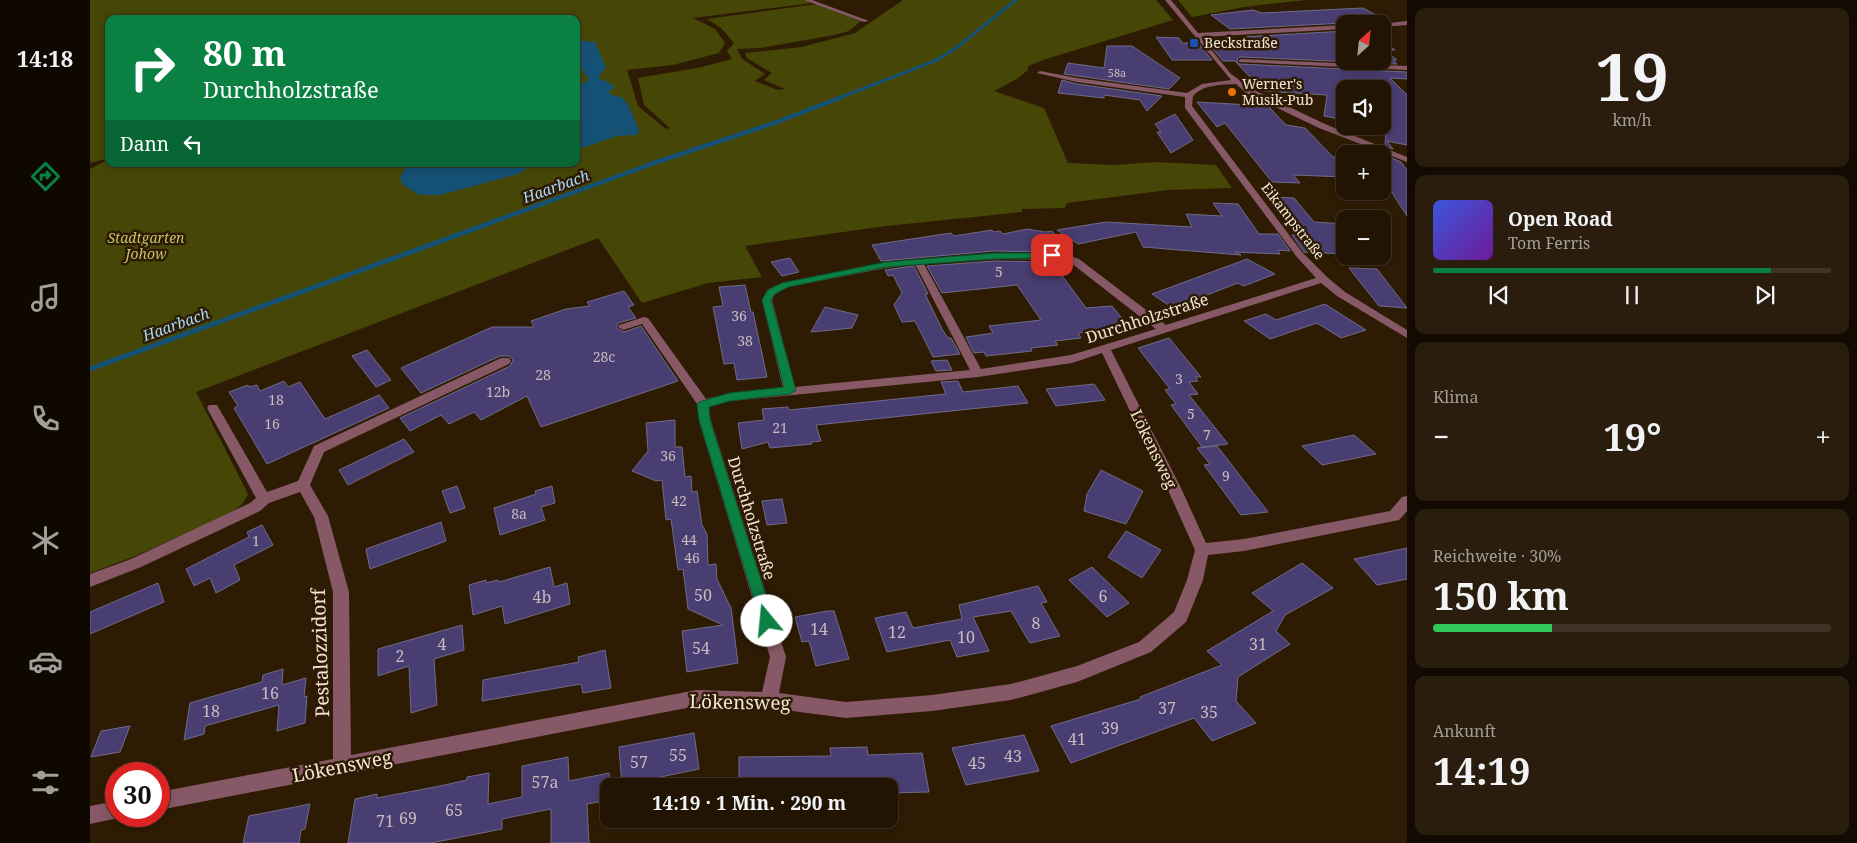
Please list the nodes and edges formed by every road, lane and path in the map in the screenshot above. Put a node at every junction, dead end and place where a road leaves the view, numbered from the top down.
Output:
1 (807, 0) edge
2 (1168, 0) edge
3 (866, 21) dead end
4 (1407, 23) edge
5 (1391, 24) edge
6 (1336, 27) edge
7 (1196, 35) junction
8 (1241, 61) dead end
9 (1407, 68) edge
10 (1040, 73) dead end
11 (1237, 82) junction
12 (1189, 95) junction
13 (1407, 160) edge
14 (918, 261) junction
15 (1323, 279) junction
16 (623, 327) dead end
17 (1165, 330) junction
18 (1407, 335) edge
19 (1105, 349) junction
20 (505, 361) dead end
21 (978, 373) junction
22 (790, 390) junction
23 (703, 404) junction
24 (213, 408) dead end
25 (303, 485) junction
26 (264, 499) junction
27 (1407, 501) edge
28 (1202, 550) junction
29 (90, 581) edge
30 (769, 700) junction
31 (342, 766) junction
32 (170, 799) edge
33 (105, 812) edge
34 (90, 815) edge

1 - 3 street
2 - 7 street
4 - 5 street
6 - 7 street
7 - 11 street
8 - 9 street
10 - 12 street
11 - 12 street
11 - 13 street
12 - 15 street, Eikampstraße
14 - 17 street
14 - 21 street
14 - 22 street
15 - 17 street, Durchholzstraße
15 - 18 street, Eikampstraße
16 - 23 street, Durchholzstraße
17 - 19 street, Durchholzstraße
19 - 21 street, Durchholzstraße
19 - 28 street, Lökensweg
20 - 25 street
21 - 22 street, Durchholzstraße
22 - 23 street, Durchholzstraße
23 - 30 street, Durchholzstraße
24 - 26 street
25 - 26 street
25 - 31 street, Pestalozzidorf
26 - 29 street
27 - 28 street
28 - 30 street, Lökensweg
30 - 31 street, Lökensweg
31 - 32 street, Lökensweg
33 - 34 street

